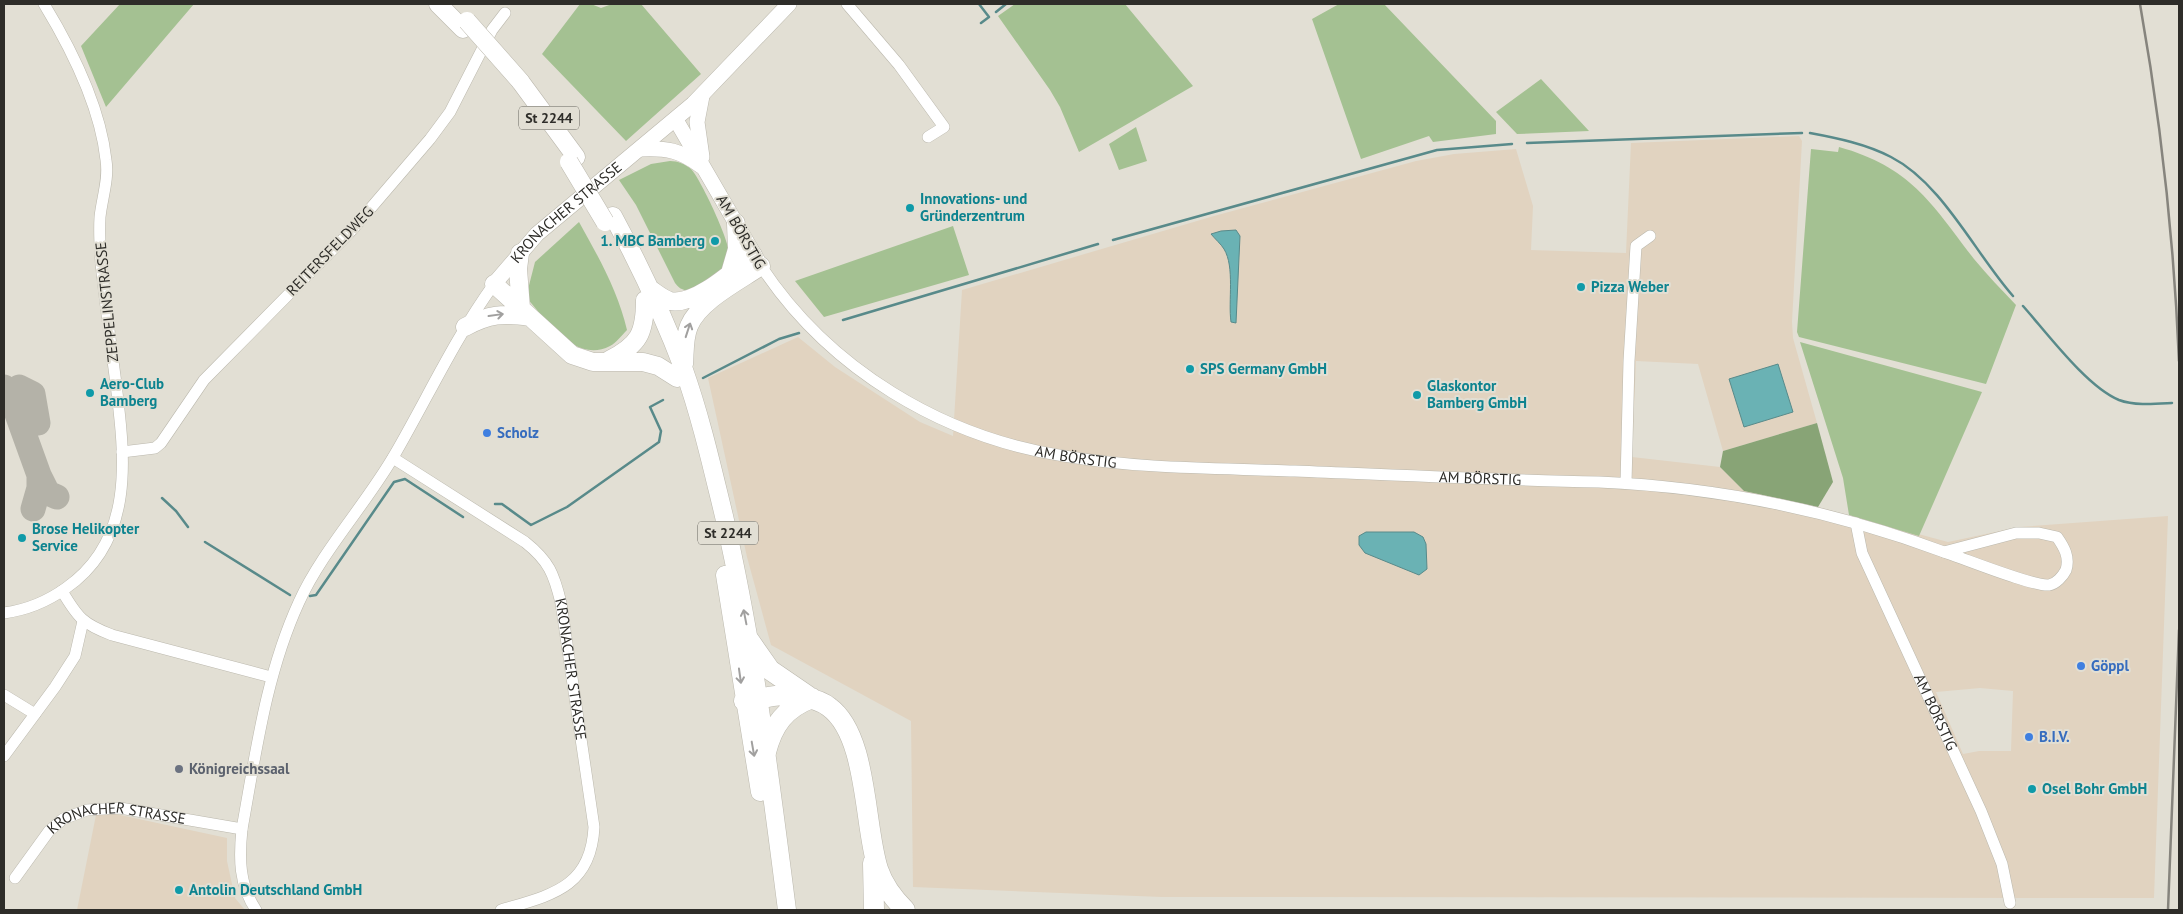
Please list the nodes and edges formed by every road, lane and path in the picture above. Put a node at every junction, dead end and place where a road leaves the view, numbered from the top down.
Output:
1 (44, 4) edge
2 (438, 4) edge
3 (450, 4) edge
4 (789, 4) edge
5 (847, 4) edge
6 (505, 13) dead end
7 (465, 25) junction
8 (703, 95) junction
9 (676, 120) junction
10 (928, 137) dead end
11 (641, 149) junction
12 (704, 168) junction
13 (736, 224) junction
14 (1650, 236) dead end
15 (520, 253) junction
16 (757, 261) junction
17 (730, 273) junction
18 (494, 284) junction
19 (648, 294) junction
20 (525, 313) junction
21 (465, 327) junction
22 (606, 362) junction
23 (680, 374) junction
24 (122, 452) junction
25 (393, 458) junction
26 (1626, 483) junction
27 (1856, 523) junction
28 (1944, 552) junction
29 (62, 592) junction
30 (4, 613) edge
31 (83, 621) junction
32 (749, 640) junction
33 (271, 677) junction
34 (4, 695) edge
35 (812, 698) junction
36 (752, 700) junction
37 (35, 714) junction
38 (766, 752) junction
39 (4, 756) edge
40 (242, 829) junction
41 (872, 843) junction
42 (15, 878) dead end
43 (2010, 903) dead end
44 (256, 910) edge
45 (501, 910) edge
46 (778, 910) edge
47 (787, 910) edge
48 (874, 910) edge
49 (905, 910) edge

1 - 24 street, ZEPPELINSTRASSE
2 - 7 main road, St 2244
3 - 7 main road, St 2244
4 - 8 street, KRONACHER STRASSE
5 - 10 street
6 - 24 street, REITERSFELDWEG
7 - 19 main road, St 2244
8 - 9 street, KRONACHER STRASSE
8 - 12 street
9 - 11 street, KRONACHER STRASSE
9 - 12 street, AM BÖRSTIG
11 - 12 street
11 - 15 street, KRONACHER STRASSE
12 - 13 street, AM BÖRSTIG
13 - 16 street, AM BÖRSTIG
13 - 17 main road
14 - 26 street
15 - 18 street, KRONACHER STRASSE
15 - 20 main road
16 - 17 main road
23 -> 16 main road
16 - 26 street, AM BÖRSTIG
17 - 19 main road
18 - 20 main road
18 - 21 street, KRONACHER STRASSE
19 - 22 main road
19 - 23 main road, St 2244
21 -> 20 main road
20 - 22 main road
21 - 25 street, KRONACHER STRASSE
22 - 23 main road
32 -> 23 main road, St 2244
23 -> 36 main road, St 2244
24 - 29 street, ZEPPELINSTRASSE
25 - 33 street, KRONACHER STRASSE
25 - 45 street, KRONACHER STRASSE
26 - 27 street, AM BÖRSTIG
27 - 28 street, AM BÖRSTIG
27 - 43 street, AM BÖRSTIG
28 - 28 street, AM BÖRSTIG
29 - 30 street, ZEPPELINSTRASSE
29 - 31 street
31 - 33 street
31 - 37 street
32 - 35 highway
32 - 36 main road, St 2244
33 - 40 street, KRONACHER STRASSE
34 - 37 street
35 - 36 highway
35 - 38 highway
35 - 41 highway
36 - 38 main road, St 2244
36 -> 46 main road, St 2244
37 - 39 street
38 - 47 main road, St 2244
40 - 42 street, KRONACHER STRASSE
40 - 44 street, KRONACHER STRASSE
41 - 48 highway
41 - 49 highway

